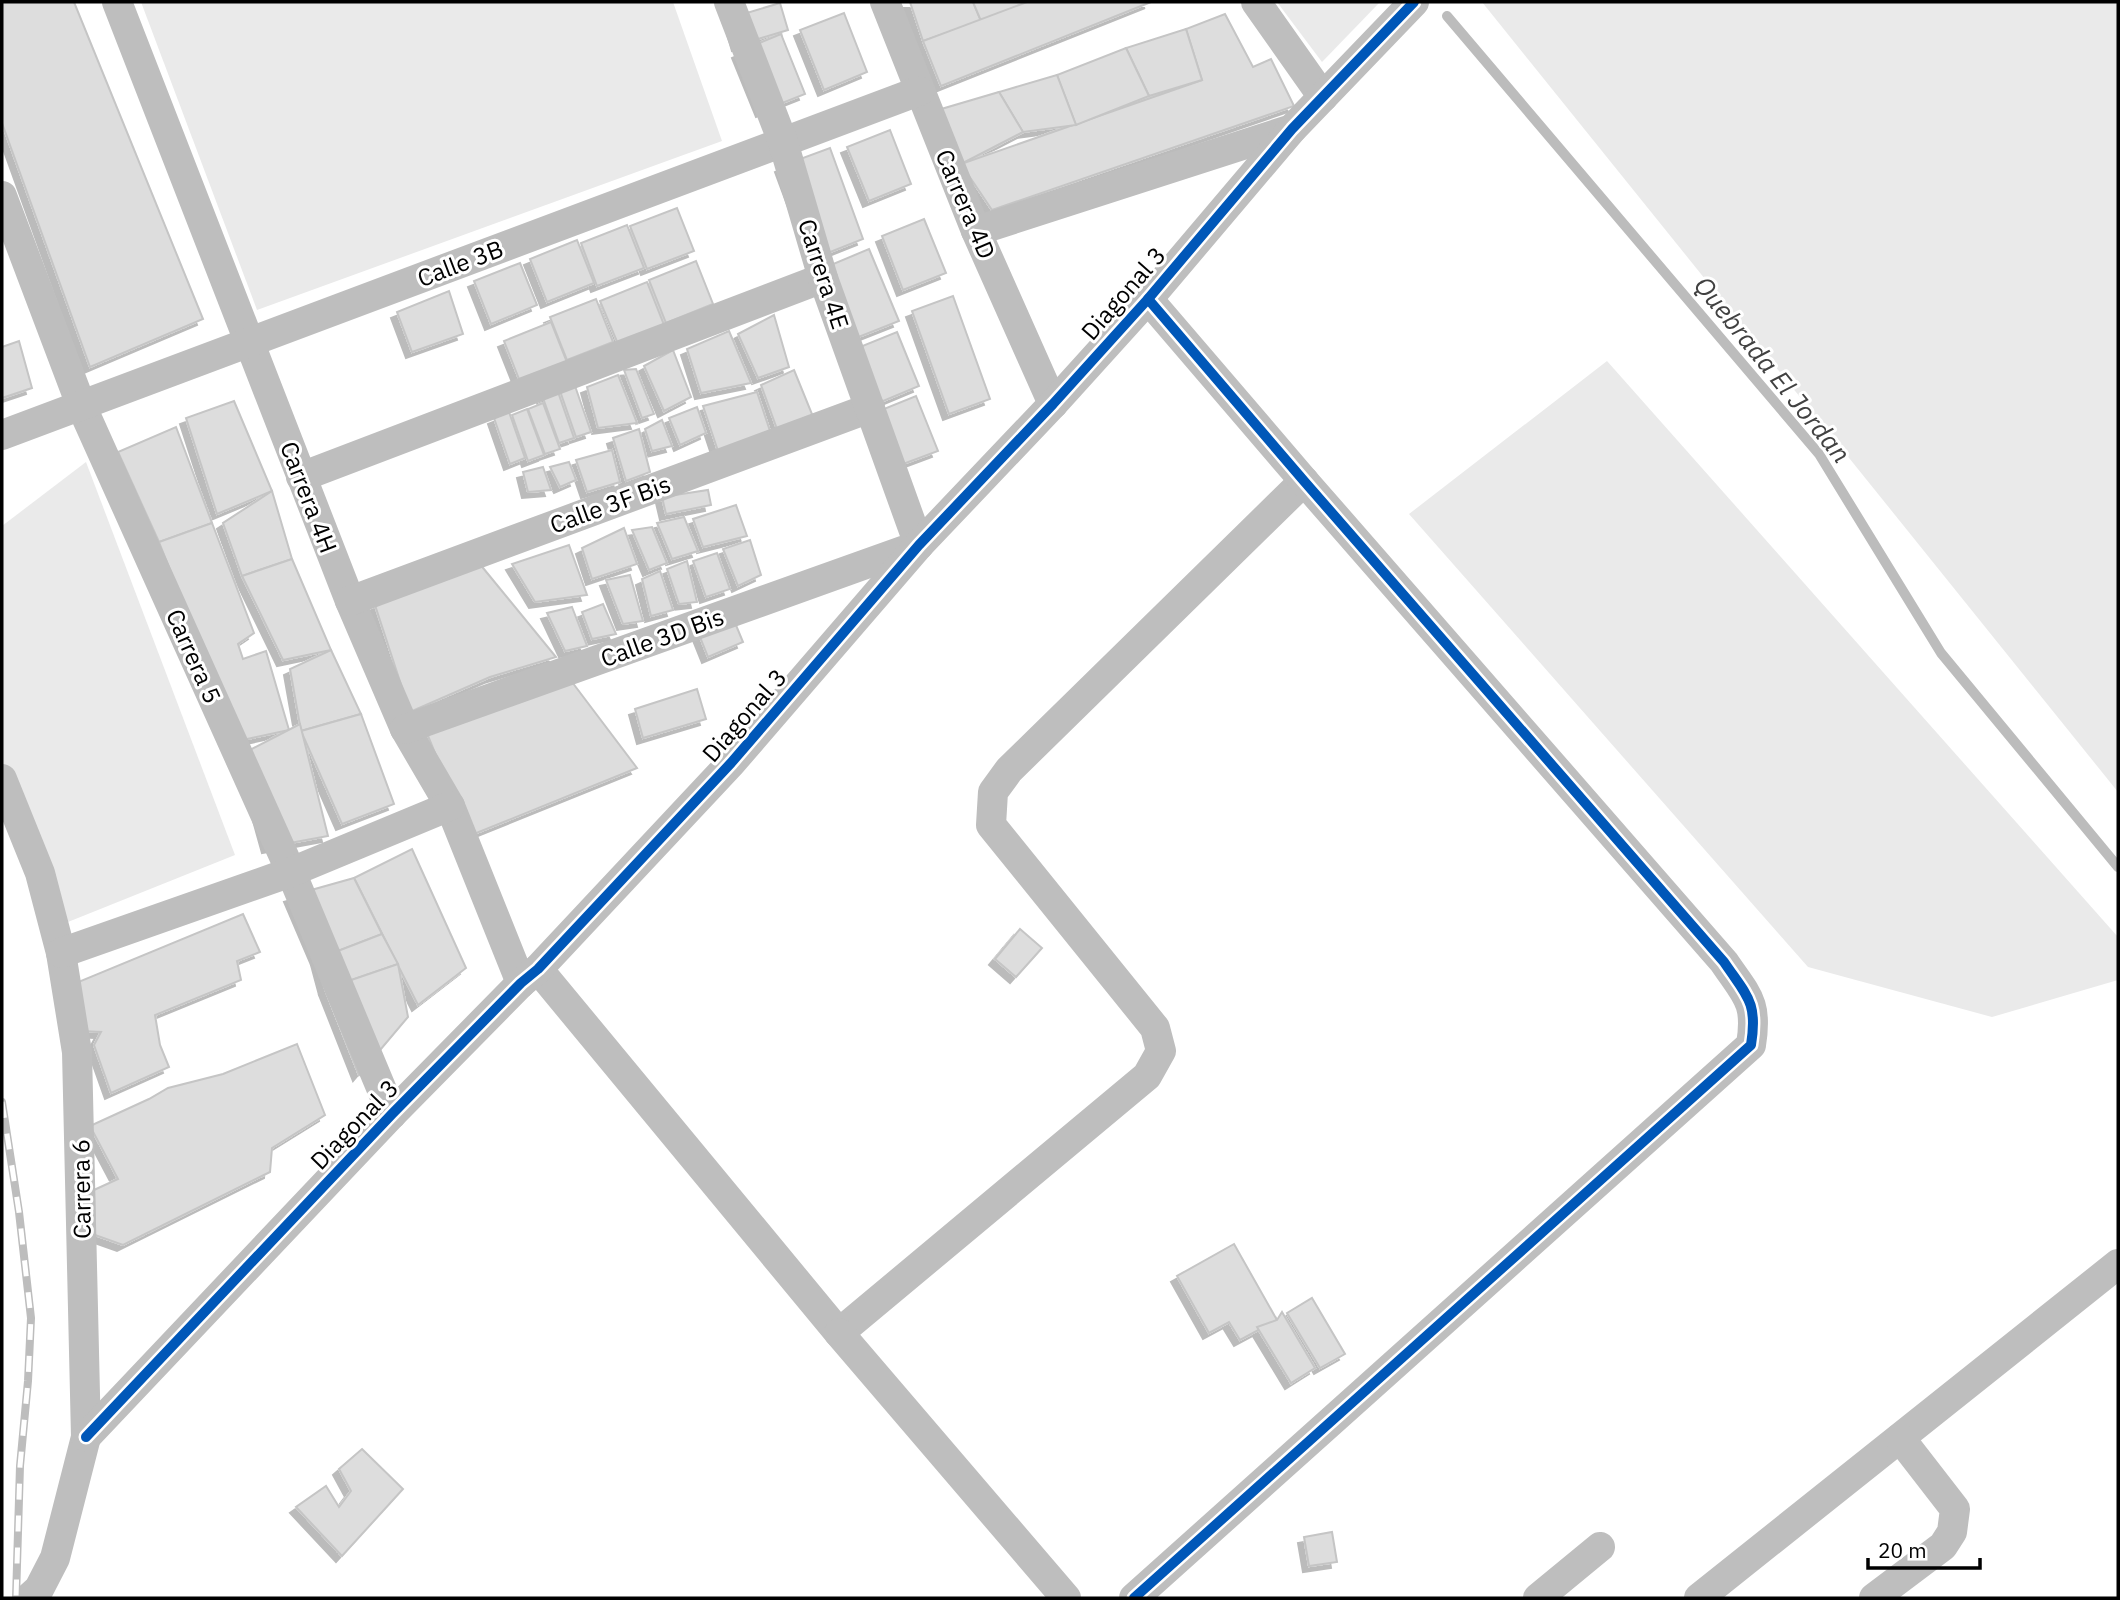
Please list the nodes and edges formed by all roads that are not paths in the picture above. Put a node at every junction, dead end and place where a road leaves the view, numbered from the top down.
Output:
1 (117, 2) edge
2 (729, 2) edge
3 (885, 2) edge
4 (1256, 2) edge
5 (1413, 3) edge
6 (919, 91) junction
7 (1323, 97) junction
8 (1292, 129) junction
9 (783, 142) junction
10 (2, 196) edge
11 (976, 231) junction
12 (13, 260) edge
13 (823, 278) junction
14 (1148, 299) junction
15 (249, 342) junction
16 (1053, 404) junction
17 (81, 405) junction
18 (870, 408) junction
19 (2, 435) edge
20 (301, 477) junction
21 (1304, 481) junction
22 (919, 545) junction
23 (350, 601) junction
24 (405, 729) junction
25 (2, 779) edge
26 (450, 806) junction
27 (291, 872) junction
28 (61, 953) junction
29 (530, 975) junction
30 (392, 1114) junction
31 (2118, 1264) edge
32 (839, 1332) junction
33 (86, 1437) junction
34 (1900, 1438) junction
35 (1600, 1547) dead end
36 (29, 1598) edge
37 (1066, 1598) edge
38 (1134, 1598) edge
39 (1538, 1598) edge
40 (1699, 1598) edge
41 (1874, 1598) edge

1 - 15 street, Carrera 4H
2 - 9 street, Carrera 4E
3 - 6 street, Carrera 4D
4 - 7 street
5 - 7 street, Diagonal 3
6 - 9 street, Calle 3B
6 - 11 street, Carrera 4D
7 - 8 street, Diagonal 3
8 - 11 street
8 - 14 street, Diagonal 3
9 - 13 street, Carrera 4E
9 - 15 street, Calle 3B
10 - 12 street, Carrera 5
11 - 16 street, Carrera 4D
12 - 17 street, Carrera 5
13 - 18 street, Carrera 4E
13 - 20 street
14 - 16 street, Diagonal 3
14 - 21 street
15 - 17 street, Calle 3B
15 - 20 street, Carrera 4H
16 - 22 street, Diagonal 3
17 - 19 street, Calle 3B
17 - 27 street, Carrera 5
18 - 22 street, Carrera 4E
18 - 23 street, Calle 3F Bis
20 - 23 street, Carrera 4H
21 - 32 street
21 - 38 street
22 - 24 street, Calle 3D Bis
22 - 29 street, Diagonal 3
23 - 24 street, Carrera 4H
24 - 26 street, Carrera 4H
25 - 28 street, Carrera 6
26 - 27 street
26 - 29 street, Carrera 4H
27 - 28 street
27 - 30 street, Carrera 5
28 - 33 street, Carrera 6
29 - 30 street, Diagonal 3
29 - 32 street, Carrera 4H
30 - 33 street, Diagonal 3
31 - 34 street
32 - 37 street, Carrera 4H
33 - 36 street, Carrera 6
34 - 40 street
34 - 41 street
35 - 39 street

